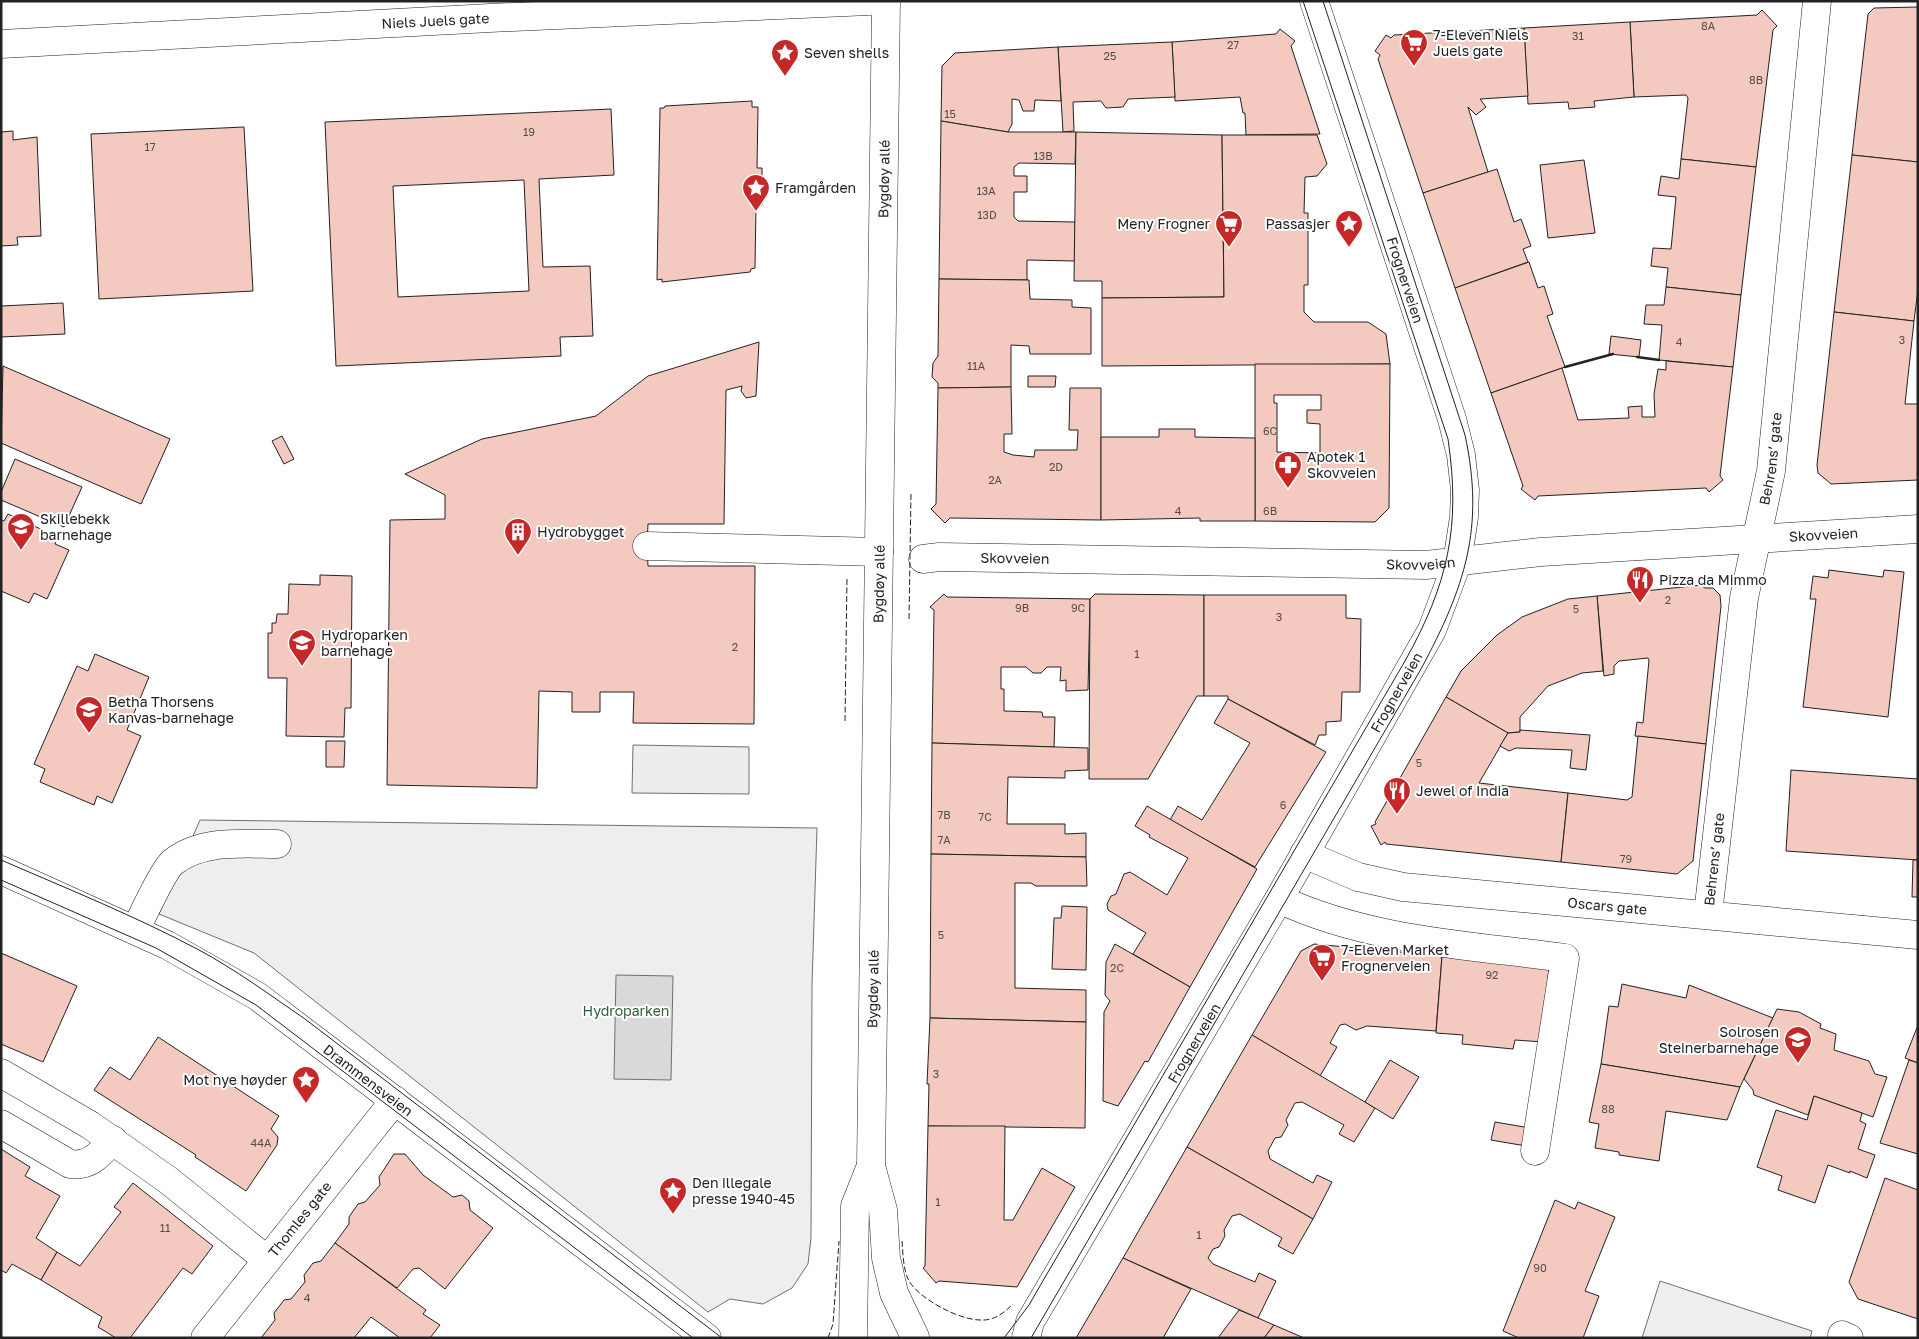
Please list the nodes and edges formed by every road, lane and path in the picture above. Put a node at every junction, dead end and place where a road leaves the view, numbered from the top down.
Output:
1 (869, 1) edge
2 (886, 1) edge
3 (1314, 1) edge
4 (1816, 1) edge
5 (490, 9) edge
6 (1, 44) edge
7 (1918, 529) edge
8 (1756, 537) junction
9 (648, 546) dead end
10 (879, 552) junction
11 (931, 558) dead end
12 (1457, 563) junction
13 (277, 844) dead end
14 (1304, 854) junction
15 (1, 870) edge
16 (1279, 899) junction
17 (1708, 914) junction
18 (136, 930) junction
19 (1918, 935) edge
20 (1, 1073) edge
21 (395, 1100) junction
22 (1, 1124) edge
23 (113, 1140) junction
24 (1535, 1151) dead end
25 (871, 1166) junction
26 (267, 1260) junction
27 (1028, 1330) edge
28 (914, 1337) edge
29 (206, 1338) edge
30 (707, 1338) edge
31 (853, 1338) edge
32 (927, 1338) edge
33 (1007, 1338) edge

1 - 5 street, Niels Juels gate
2 - 10 street, Bygdøy allé
3 - 12 street, Frognerveien
4 - 8 street, Behrens’ gate
5 - 6 street, Niels Juels gate
7 - 8 street, Skovveien
8 - 12 street, Skovveien
8 - 17 street, Behrens’ gate
9 - 10 street
10 - 25 street, Bygdøy allé
11 - 12 street, Skovveien
12 - 14 street, Frognerveien
13 - 18 street
14 - 16 street, Frognerveien
14 - 17 street, Oscars gate
15 - 18 street, Drammensveien
16 - 24 street
16 - 27 street, Frognerveien
17 - 19 street, Oscars gate
18 - 21 street, Drammensveien
20 - 23 street
21 - 26 street, Thomles gate
21 - 30 street, Drammensveien
22 - 23 street
23 - 26 street
25 - 28 street, Bygdøy allé
25 - 31 street, Bygdøy allé
26 - 29 street, Thomles gate
27 - 33 street, Frognerveien
28 - 32 street

